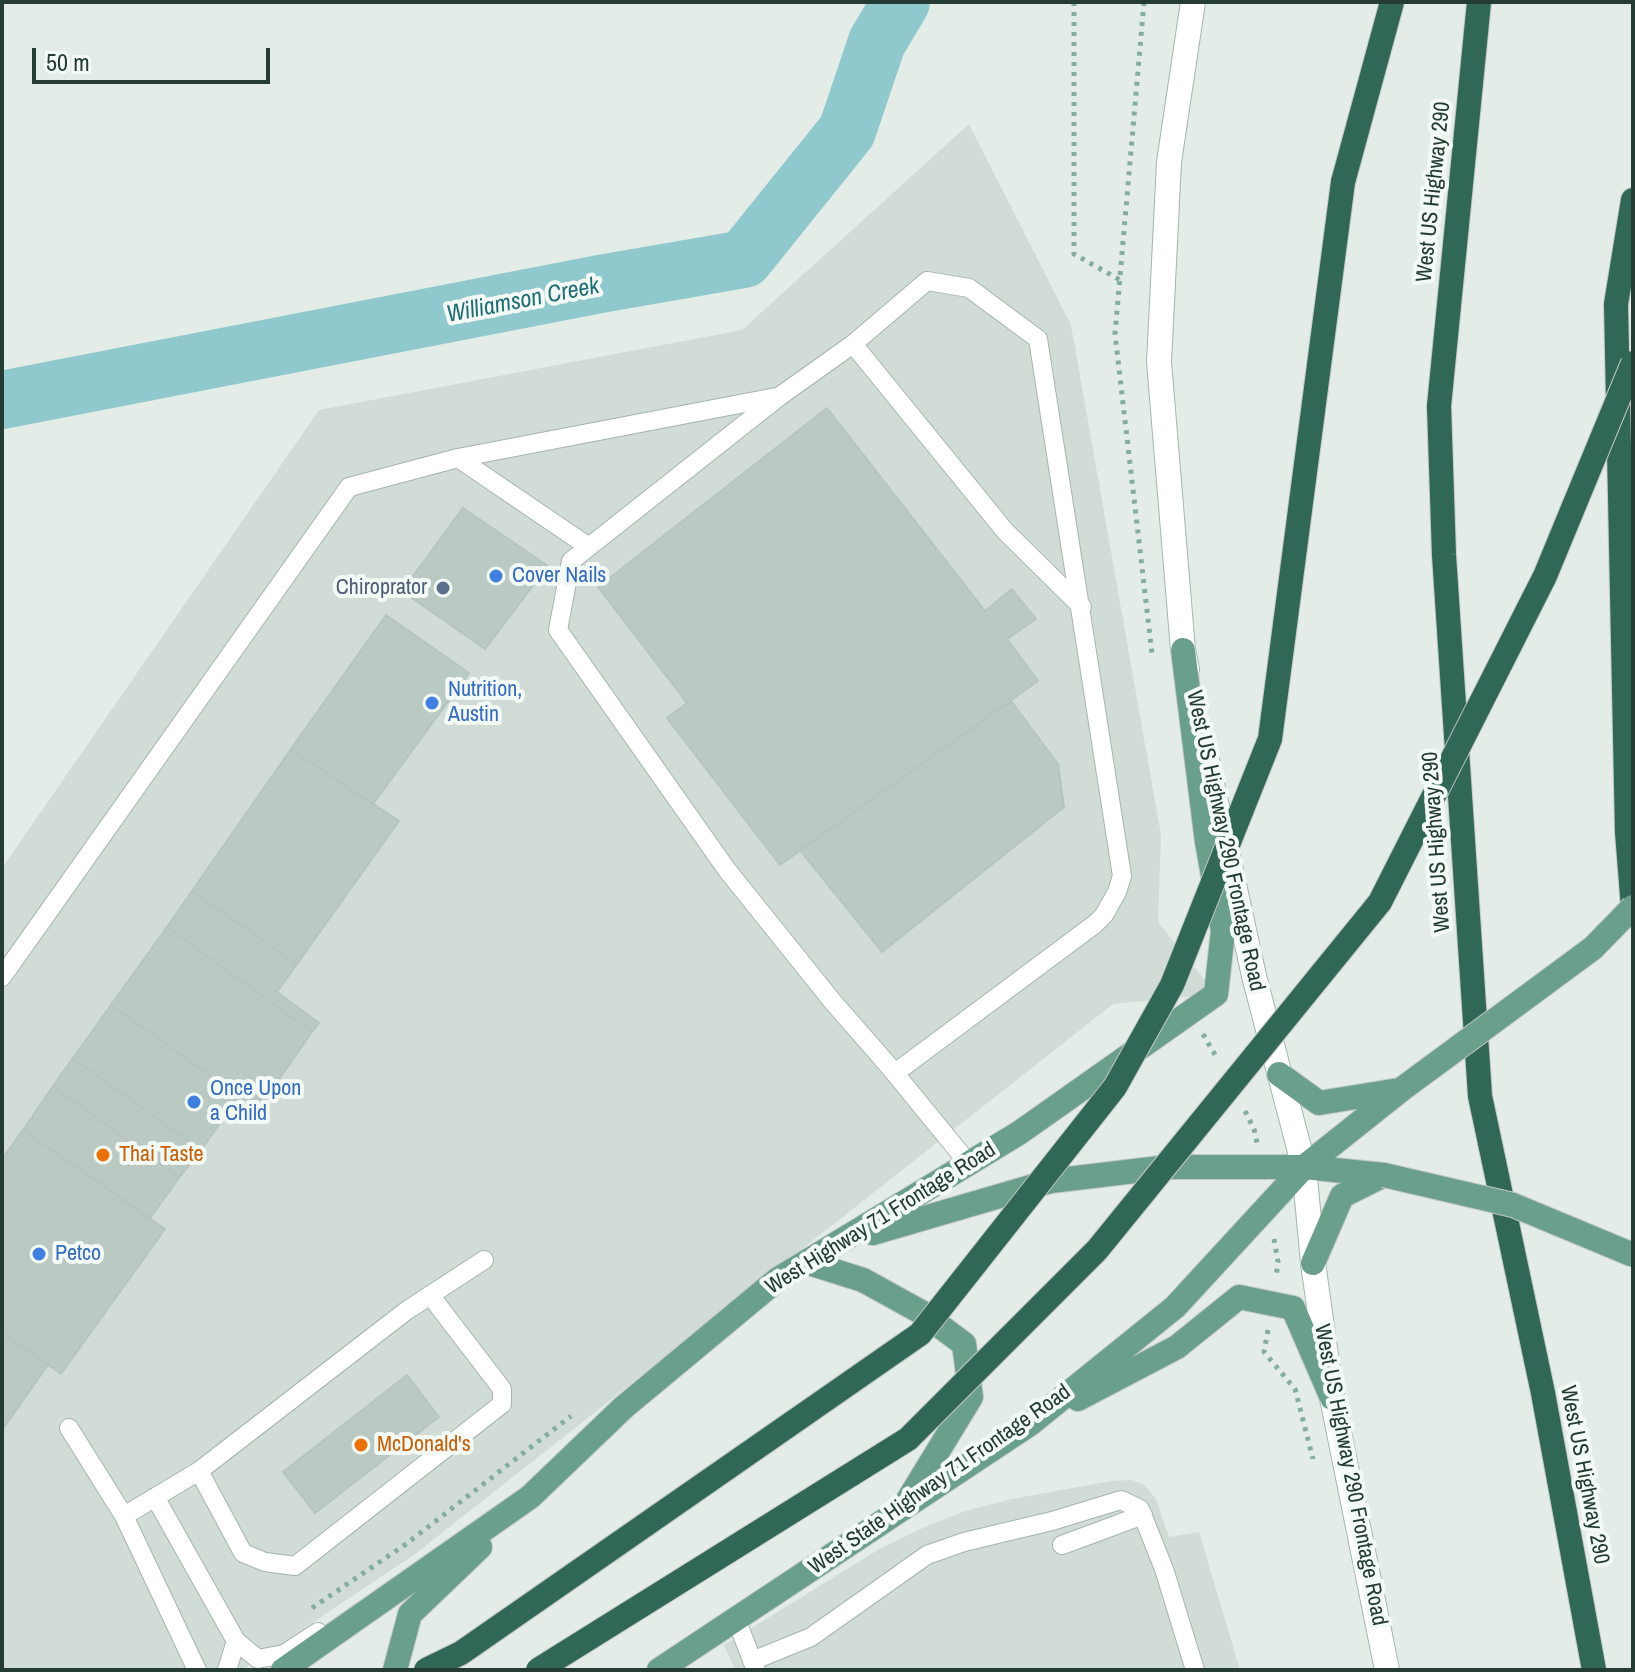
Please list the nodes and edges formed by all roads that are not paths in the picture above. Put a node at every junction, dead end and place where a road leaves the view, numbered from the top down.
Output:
1 (1193, 2) edge
2 (1392, 2) edge
3 (1479, 2) edge
4 (1633, 200) edge
5 (853, 344) junction
6 (1633, 363) edge
7 (780, 396) junction
8 (458, 458) junction
9 (589, 547) junction
10 (1082, 607) junction
11 (1183, 650) junction
12 (1633, 780) edge
13 (1627, 832) junction
14 (1633, 908) edge
15 (2, 977) edge
16 (883, 1060) junction
17 (1279, 1074) junction
18 (1402, 1089) junction
19 (969, 1164) junction
20 (1304, 1167) junction
21 (1384, 1175) junction
22 (840, 1243) junction
23 (1633, 1255) edge
24 (484, 1260) dead end
25 (806, 1262) junction
26 (1313, 1263) junction
27 (430, 1295) junction
28 (1543, 1393) junction
29 (1332, 1398) junction
30 (1030, 1424) junction
31 (69, 1428) dead end
32 (199, 1471) junction
33 (155, 1497) junction
34 (530, 1497) junction
35 (902, 1508) junction
36 (1143, 1515) junction
37 (124, 1516) junction
38 (1062, 1545) dead end
39 (736, 1619) junction
40 (236, 1641) junction
41 (754, 1666) edge
42 (197, 1670) edge
43 (227, 1670) edge
44 (283, 1670) edge
45 (395, 1670) edge
46 (426, 1670) edge
47 (538, 1670) edge
48 (659, 1670) edge
49 (1195, 1670) edge
50 (1387, 1670) edge
51 (1577, 1670) edge
52 (1594, 1670) edge

1 - 11 main road, West US Highway 290 Frontage Road
2 - 46 highway, bridge
3 - 28 highway, West US Highway 290
4 - 13 highway
5 - 7 lane
5 - 10 lane
5 - 10 lane
6 - 47 highway, bridge
7 - 8 lane
7 - 9 lane
8 - 9 lane
8 - 15 lane
9 - 16 lane
10 - 16 lane
11 - 17 main road, West US Highway 290 Frontage Road
11 - 19 main road, West Highway 71 Frontage Road
12 - 13 highway
13 - 14 highway
14 - 18 main road, West State Highway 71 Frontage Road, bridge
16 - 19 lane
17 - 18 main road
17 - 20 main road, West US Highway 290 Frontage Road
18 - 20 main road, West State Highway 71 Frontage Road
19 - 22 main road, West Highway 71 Frontage Road
20 - 21 main road
20 - 22 main road
20 - 26 main road, West US Highway 290 Frontage Road
20 - 30 main road, West State Highway 71 Frontage Road
21 - 23 main road, bridge
21 - 26 main road
22 - 25 main road, West Highway 71 Frontage Road
24 - 27 lane
25 - 34 main road, West Highway 71 Frontage Road
25 - 35 main road
26 - 29 main road, West US Highway 290 Frontage Road
27 - 32 lane
27 - 32 lane
28 - 51 highway
28 - 52 highway, West US Highway 290
29 - 30 main road
29 - 50 main road, West US Highway 290 Frontage Road
30 - 35 main road, West State Highway 71 Frontage Road
31 - 37 lane
32 - 33 lane
33 - 37 lane
33 - 40 lane
34 - 40 lane
34 - 44 main road, West Highway 71 Frontage Road
34 - 45 main road
35 - 39 main road, West State Highway 71 Frontage Road
36 - 38 lane
36 - 41 lane
36 - 49 lane
37 - 42 lane
39 - 41 lane
39 - 48 main road, West State Highway 71 Frontage Road
40 - 43 lane

